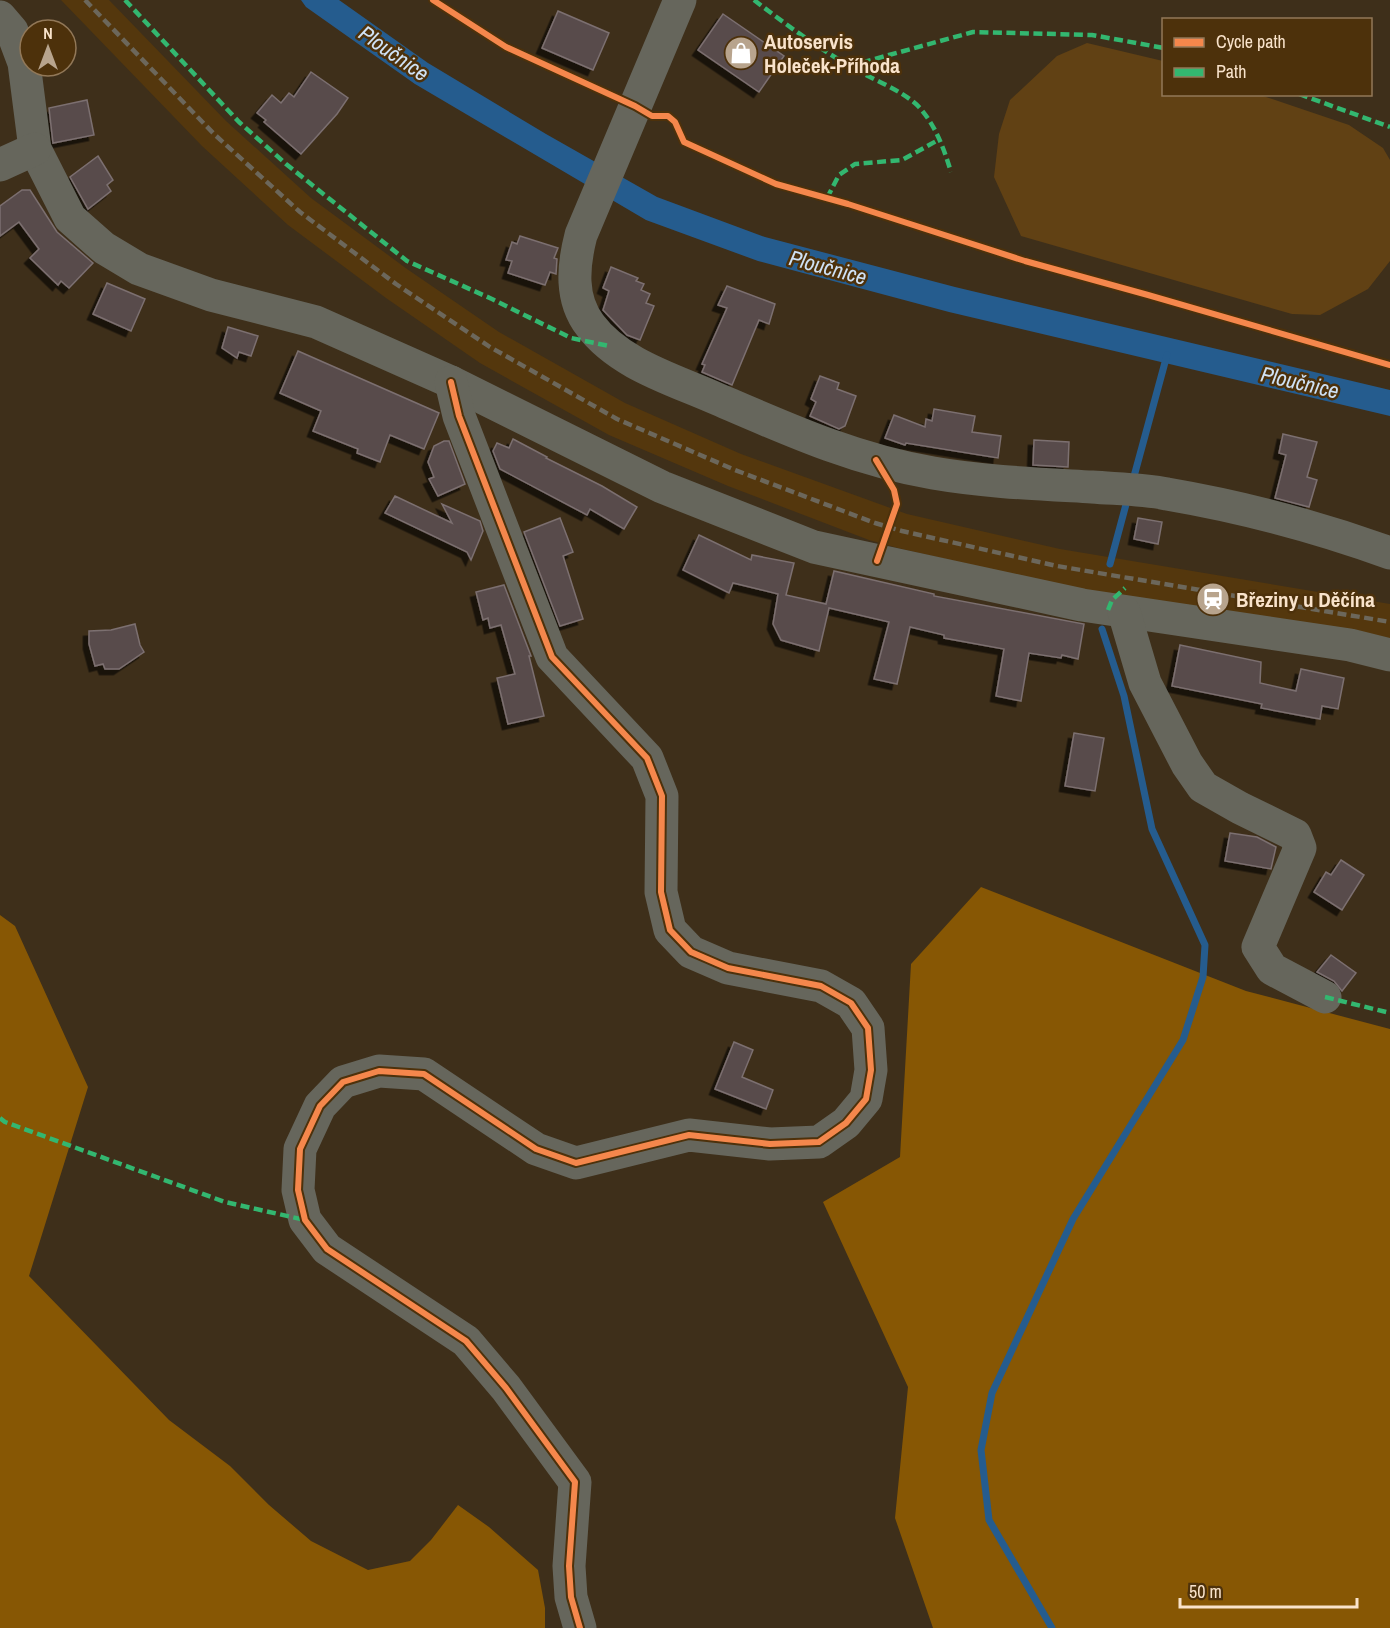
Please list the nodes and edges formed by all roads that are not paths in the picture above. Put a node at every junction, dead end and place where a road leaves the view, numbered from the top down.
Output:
1 (680, 0) edge
2 (0, 17) edge
3 (35, 149) junction
4 (0, 165) edge
5 (451, 382) junction
6 (1390, 553) edge
7 (1124, 612) junction
8 (1390, 655) edge
9 (1324, 998) dead end
10 (580, 1628) edge

1 - 6 street
2 - 3 street
3 - 4 street
3 - 5 street
5 - 7 street
5 - 10 street
7 - 8 street
7 - 9 street

